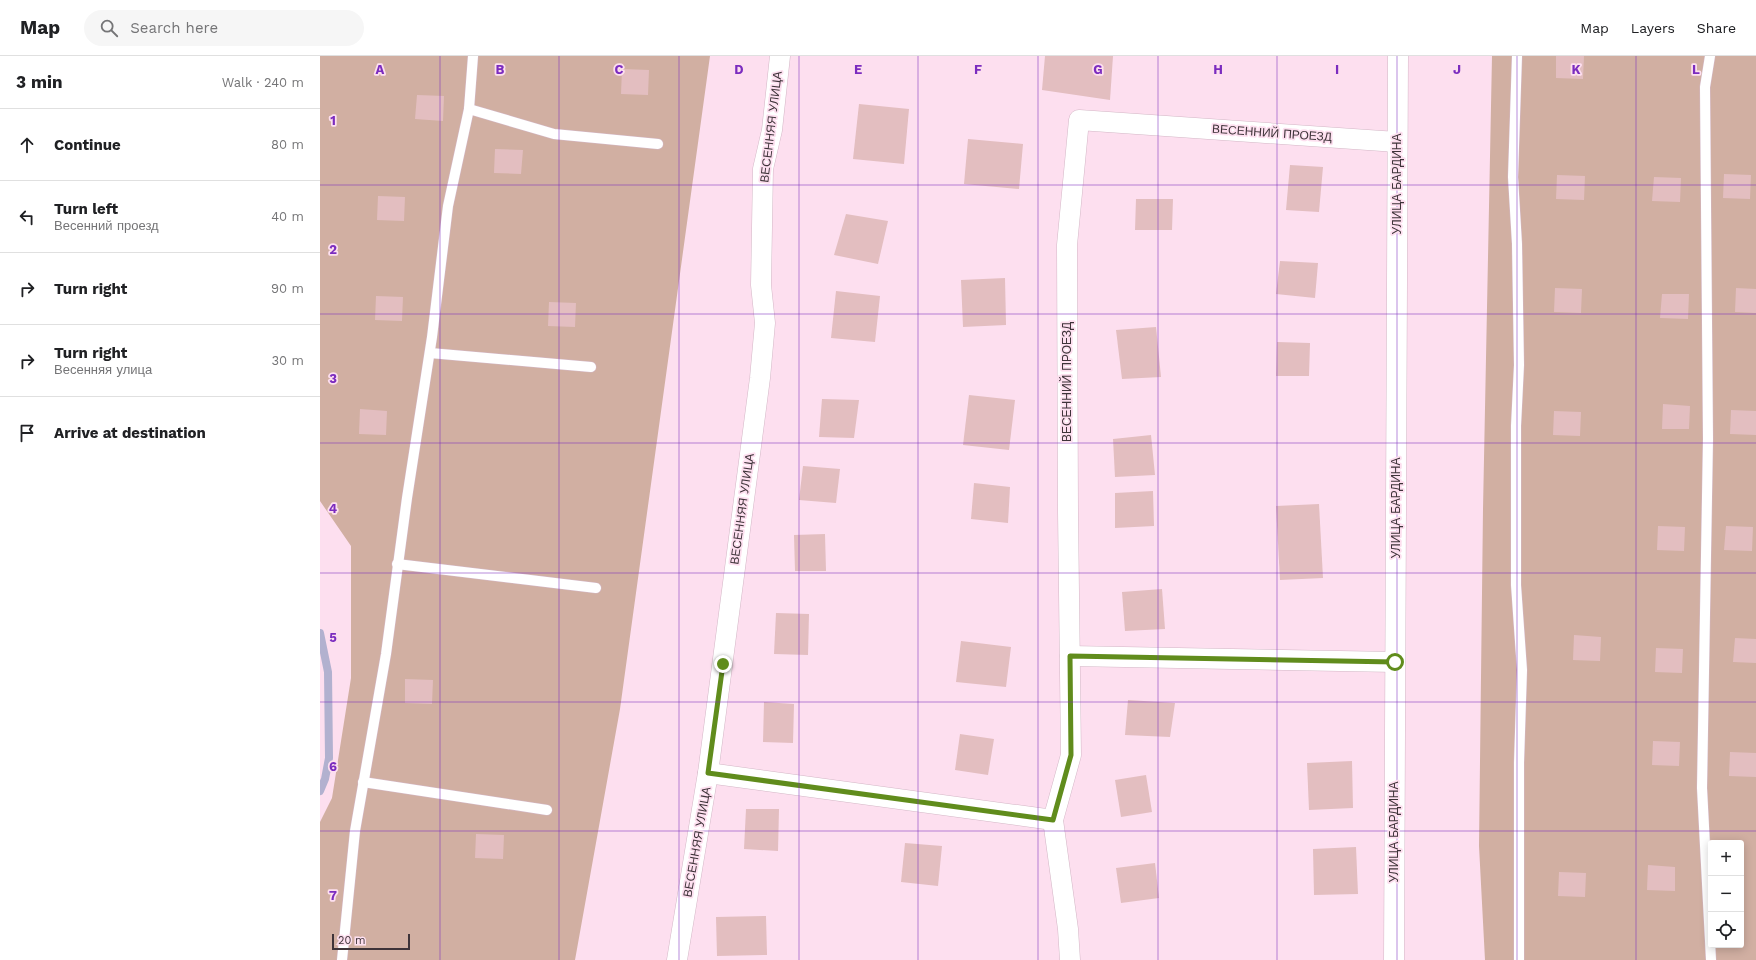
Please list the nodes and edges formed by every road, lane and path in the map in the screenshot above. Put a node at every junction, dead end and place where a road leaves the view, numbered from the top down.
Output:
1 (473, 56) edge
2 (780, 56) edge
3 (1398, 56) edge
4 (1517, 56) edge
5 (1710, 56) edge
6 (469, 109) junction
7 (1397, 142) junction
8 (658, 144) dead end
9 (430, 353) junction
10 (591, 367) dead end
11 (397, 564) junction
12 (596, 588) dead end
13 (1070, 656) junction
14 (1395, 662) junction
15 (708, 773) junction
16 (363, 782) junction
17 (546, 810) dead end
18 (1053, 820) junction
19 (342, 960) edge
20 (677, 960) edge
21 (1070, 960) edge
22 (1394, 960) edge
23 (1519, 960) edge
24 (1711, 960) edge

1 - 6 lane
2 - 15 street, ВЕСЕННЯЯ УЛИЦА
3 - 7 street, УЛИЦА БАРДИНА
4 - 23 lane
5 - 24 lane
6 - 8 lane
6 - 9 lane
7 - 13 street, ВЕСЕННИЙ ПРОЕЗД
7 - 14 street, УЛИЦА БАРДИНА
9 - 10 lane
9 - 11 lane
11 - 12 lane
11 - 16 lane
13 - 14 street
13 - 18 street, ВЕСЕННИЙ ПРОЕЗД
14 - 22 street, УЛИЦА БАРДИНА
15 - 18 street
15 - 20 street, ВЕСЕННЯЯ УЛИЦА
16 - 17 lane
16 - 19 lane
18 - 21 street, ВЕСЕННИЙ ПРОЕЗД

